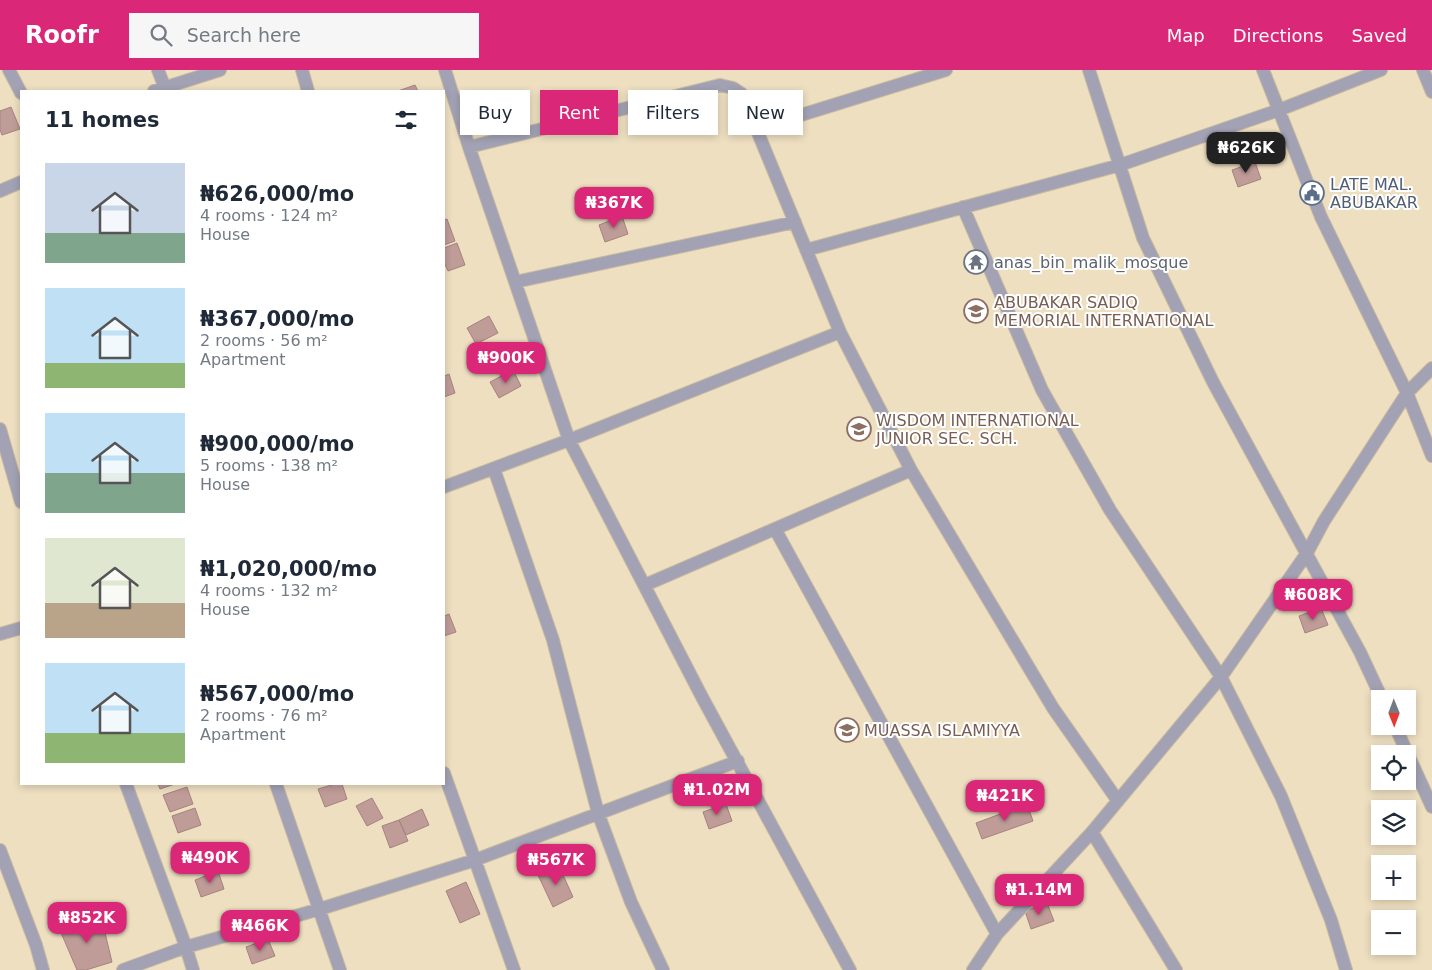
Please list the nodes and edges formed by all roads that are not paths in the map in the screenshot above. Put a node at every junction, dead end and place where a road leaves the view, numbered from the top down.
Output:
1 (9, 70) edge
2 (158, 70) edge
3 (220, 70) edge
4 (302, 70) edge
5 (445, 70) edge
6 (946, 70) edge
7 (1089, 70) edge
8 (1263, 70) edge
9 (1380, 70) edge
10 (1423, 70) edge
11 (159, 90) edge
12 (308, 90) edge
13 (736, 90) edge
14 (20, 91) edge
15 (1432, 92) edge
16 (1279, 110) junction
17 (803, 114) edge
18 (758, 135) edge
19 (468, 147) junction
20 (1120, 165) junction
21 (20, 182) edge
22 (0, 191) edge
23 (963, 207) junction
24 (794, 222) junction
25 (806, 250) junction
26 (515, 282) junction
27 (840, 332) junction
28 (1432, 368) edge
29 (1407, 393) junction
30 (0, 430) edge
31 (569, 440) junction
32 (1432, 456) edge
33 (494, 469) junction
34 (911, 470) junction
35 (445, 487) edge
36 (20, 499) edge
37 (775, 529) junction
38 (1307, 553) junction
39 (644, 585) junction
40 (20, 628) edge
41 (0, 634) edge
42 (1221, 677) junction
43 (1378, 690) edge
44 (1399, 735) edge
45 (738, 762) junction
46 (445, 776) edge
47 (126, 785) edge
48 (276, 785) edge
49 (1118, 801) junction
50 (1432, 807) edge
51 (598, 813) junction
52 (1092, 832) junction
53 (0, 850) edge
54 (475, 860) junction
55 (320, 910) junction
56 (997, 934) junction
57 (186, 947) junction
58 (43, 970) edge
59 (123, 970) edge
60 (192, 970) edge
61 (340, 970) edge
62 (514, 970) edge
63 (663, 970) edge
64 (850, 970) edge
65 (973, 970) edge
66 (1176, 970) edge
67 (1346, 970) edge

1 - 14 street
2 - 11 street
3 - 11 street
4 - 12 street
5 - 19 street
6 - 17 street
7 - 20 street
8 - 16 street
9 - 16 street
10 - 15 street
13 - 19 street
16 - 20 street
16 - 29 street
18 - 24 street
19 - 26 street
20 - 23 street
20 - 38 street
21 - 22 street
23 - 25 street
23 - 42 street
24 - 25 street
24 - 26 street
25 - 27 street
26 - 31 street
27 - 31 street
27 - 34 street
28 - 29 street
29 - 32 street
29 - 38 street
30 - 36 street
31 - 33 street
31 - 39 street
33 - 35 street
33 - 51 street
34 - 37 street
34 - 49 street
37 - 39 street
37 - 56 street
38 - 42 street
38 - 43 street
39 - 45 street
40 - 41 street
42 - 49 street
42 - 67 street
44 - 50 street
45 - 51 street
45 - 64 street
46 - 54 street
47 - 57 street
48 - 55 street
49 - 52 street
51 - 54 street
51 - 63 street
52 - 56 street
52 - 66 street
53 - 58 street
54 - 55 street
54 - 62 street
55 - 57 street
55 - 61 street
56 - 65 street
57 - 59 street
57 - 60 street

